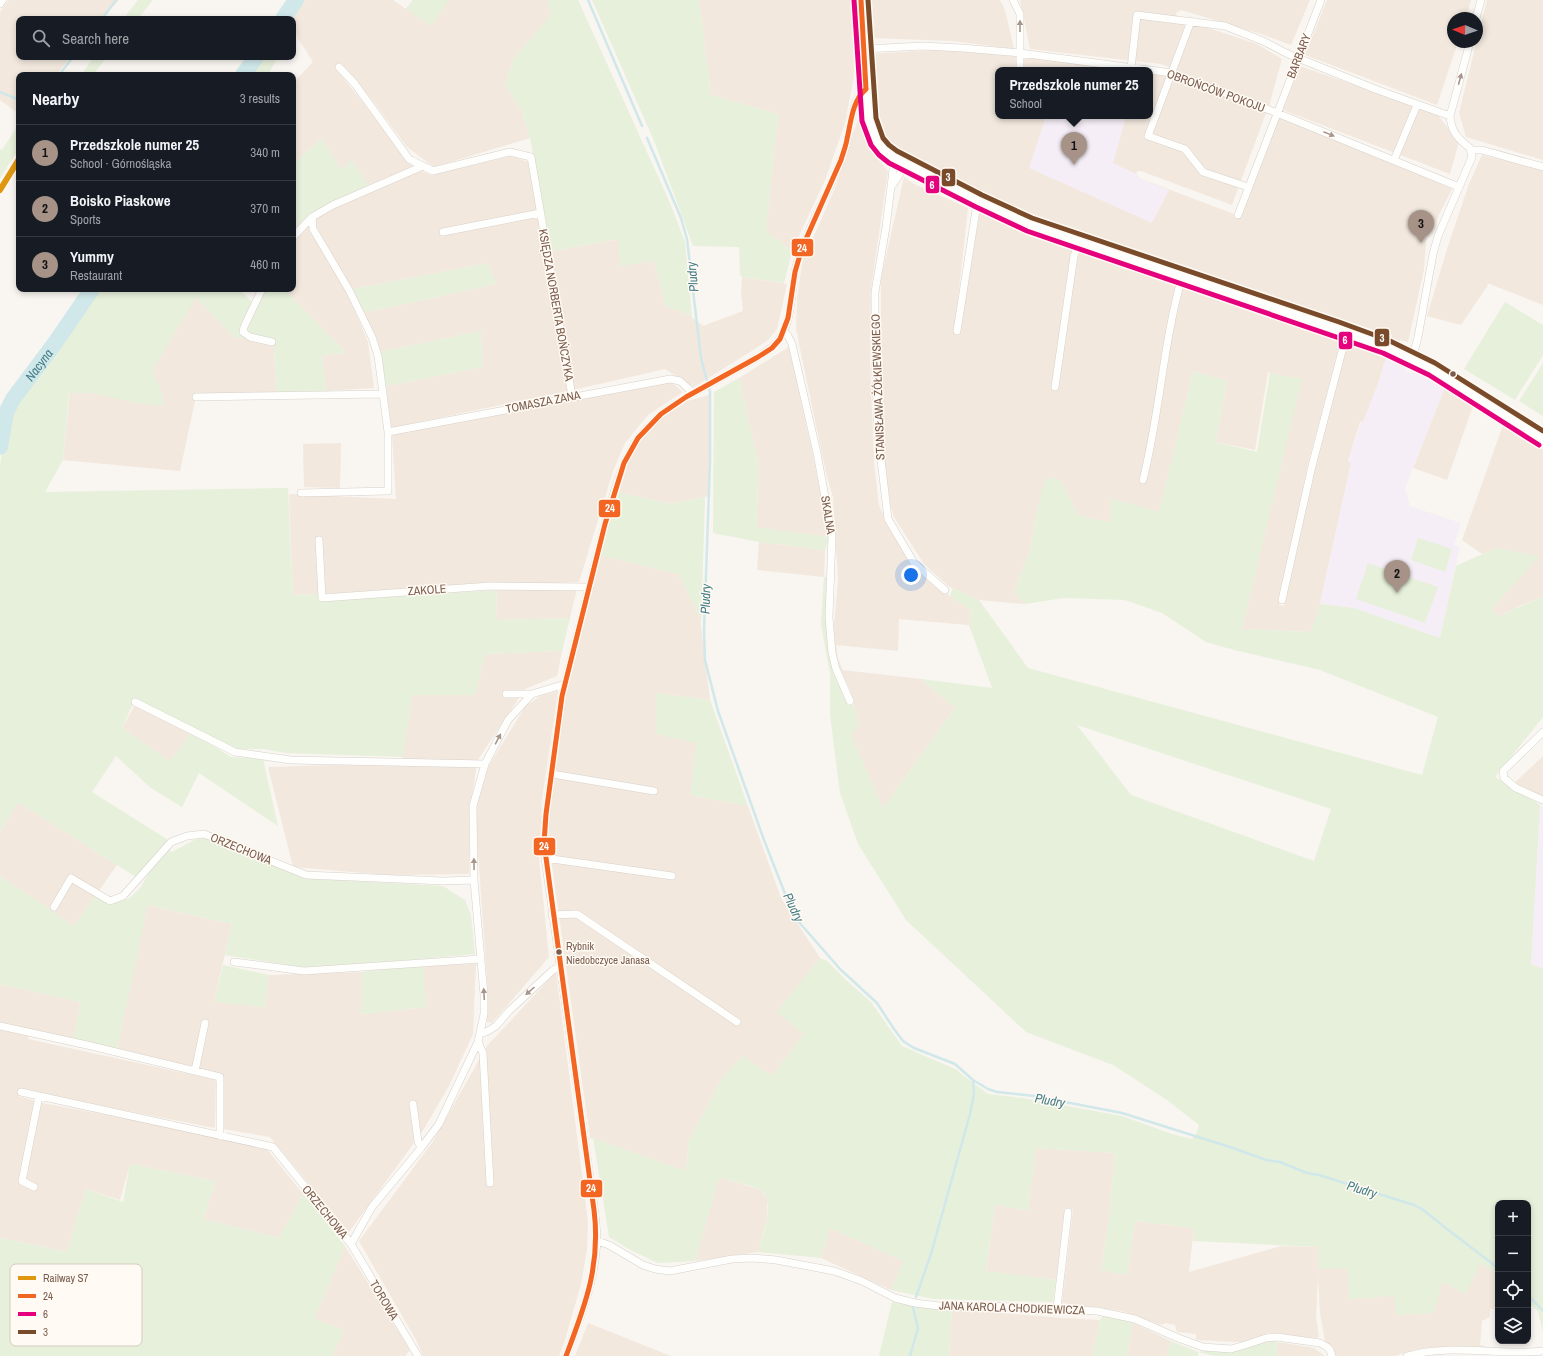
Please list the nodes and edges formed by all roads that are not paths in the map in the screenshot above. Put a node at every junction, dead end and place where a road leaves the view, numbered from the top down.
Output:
1 (3, 0) edge
2 (861, 0) edge
3 (1013, 0) edge
4 (1321, 0) edge
5 (1481, 0) edge
6 (0, 4) edge
7 (1478, 12) edge
8 (1191, 21) junction
9 (1468, 48) edge
10 (864, 49) junction
11 (1020, 53) junction
12 (1298, 58) junction
13 (339, 67) dead end
14 (1020, 67) edge
15 (1124, 67) edge
16 (1131, 67) edge
17 (1153, 71) edge
18 (1172, 73) junction
19 (866, 89) junction
20 (1417, 105) junction
21 (1277, 113) junction
22 (1450, 116) junction
23 (1472, 150) junction
24 (896, 159) junction
25 (1394, 160) junction
26 (906, 165) junction
27 (423, 166) junction
28 (1543, 167) edge
29 (1248, 187) junction
30 (1459, 187) junction
31 (891, 188) junction
32 (980, 201) junction
33 (540, 213) junction
34 (1238, 215) dead end
35 (312, 217) junction
36 (443, 232) dead end
37 (296, 234) edge
38 (1079, 242) junction
39 (1182, 277) junction
40 (261, 292) edge
41 (784, 331) junction
42 (957, 331) dead end
43 (1347, 332) junction
44 (272, 342) dead end
45 (1412, 359) junction
46 (1055, 387) dead end
47 (697, 391) junction
48 (383, 394) junction
49 (196, 396) dead end
50 (572, 396) junction
51 (388, 432) junction
52 (1543, 439) edge
53 (1143, 480) dead end
54 (301, 492) dead end
55 (319, 540) dead end
56 (590, 587) junction
57 (945, 590) dead end
58 (1282, 600) dead end
59 (565, 684) junction
60 (506, 694) dead end
61 (532, 694) junction
62 (850, 701) dead end
63 (135, 702) dead end
64 (1543, 732) edge
65 (485, 764) junction
66 (552, 774) junction
67 (654, 791) dead end
68 (1543, 800) edge
69 (545, 858) junction
70 (672, 876) dead end
71 (474, 880) junction
72 (54, 907) dead end
73 (552, 915) junction
74 (481, 959) junction
75 (234, 962) dead end
76 (560, 967) junction
77 (737, 1022) dead end
78 (205, 1023) dead end
79 (0, 1026) edge
80 (481, 1032) junction
81 (478, 1042) junction
82 (195, 1071) junction
83 (21, 1092) dead end
84 (39, 1096) junction
85 (413, 1104) dead end
86 (220, 1136) junction
87 (421, 1148) junction
88 (490, 1183) dead end
89 (34, 1187) dead end
90 (1068, 1212) dead end
91 (596, 1241) junction
92 (350, 1244) junction
93 (1057, 1308) junction
94 (1543, 1351) edge
95 (418, 1356) edge
96 (566, 1356) edge
97 (1332, 1356) edge
98 (1406, 1356) edge

1 - 6 street
2 - 10 street
11 -> 3 street
4 - 12 street, BARBARY
5 - 7 street
8 - 12 street
8 - 16 street
8 - 18 street
22 -> 9 street
10 - 11 street, OBROŃCÓW POKOJU
10 - 19 street
11 - 14 street
11 - 15 street, OBROŃCÓW POKOJU
12 - 20 street
12 - 21 street, BARBARY
13 - 27 street, KSIĘDZA NORBERTA BOŃCZYKA
17 - 18 street, OBROŃCÓW POKOJU
18 - 21 street, OBROŃCÓW POKOJU
18 - 29 street
19 - 24 street
19 - 41 street
20 - 22 street
20 - 25 street
21 -> 25 street, OBROŃCÓW POKOJU
21 - 29 street, BARBARY
22 - 23 street
23 - 28 street
23 - 30 street
24 - 26 street
24 - 31 street, STANISŁAWA ŻÓŁKIEWSKIEGO
25 - 30 street, OBROŃCÓW POKOJU
26 - 31 street, STANISŁAWA ŻÓŁKIEWSKIEGO
26 - 32 street
27 - 33 street, KSIĘDZA NORBERTA BOŃCZYKA
27 - 35 street
29 - 34 street, BARBARY
30 - 45 street
31 - 57 street, STANISŁAWA ŻÓŁKIEWSKIEGO
32 - 38 street
32 - 42 street
33 - 36 street, KSIĘDZA NORBERTA BOŃCZYKA
33 - 50 street, KSIĘDZA NORBERTA BOŃCZYKA
35 - 37 street
35 - 48 street
38 - 39 street
38 - 46 street
39 - 43 street
39 - 53 street
40 - 44 street
41 - 47 street
41 - 62 street, SKALNA
43 - 45 street
43 - 58 street
45 - 52 street
47 - 50 street, TOMASZA ZANA
47 - 56 street
48 - 49 street
48 - 51 street
50 - 51 street, TOMASZA ZANA
51 - 54 street
55 - 56 street, ZAKOLE
56 - 59 street
59 - 61 street
59 - 66 street
60 - 61 street
65 -> 61 street, ORZECHOWA
63 - 65 street
64 - 68 street
71 -> 65 street, ORZECHOWA
66 - 67 street
66 - 69 street
69 - 70 street
69 - 73 street
71 - 72 street, ORZECHOWA
71 - 74 street, ORZECHOWA
73 - 76 street
73 - 77 street
74 - 75 street
80 -> 74 street, ORZECHOWA
76 -> 80 street
76 - 91 street
78 - 82 street
79 - 82 street
80 - 81 street, ORZECHOWA
81 - 87 street, ORZECHOWA
81 - 88 street
82 - 86 street
83 - 84 street, ORZECHOWA
84 - 86 street, ORZECHOWA
84 - 89 street
85 - 87 street
86 - 92 street, ORZECHOWA
87 - 92 street, ORZECHOWA
90 - 93 street
91 - 93 street, JANA KAROLA CHODKIEWICZA
91 - 96 street
92 - 95 street, TOROWA
93 - 97 street, JANA KAROLA CHODKIEWICZA
94 - 98 street

